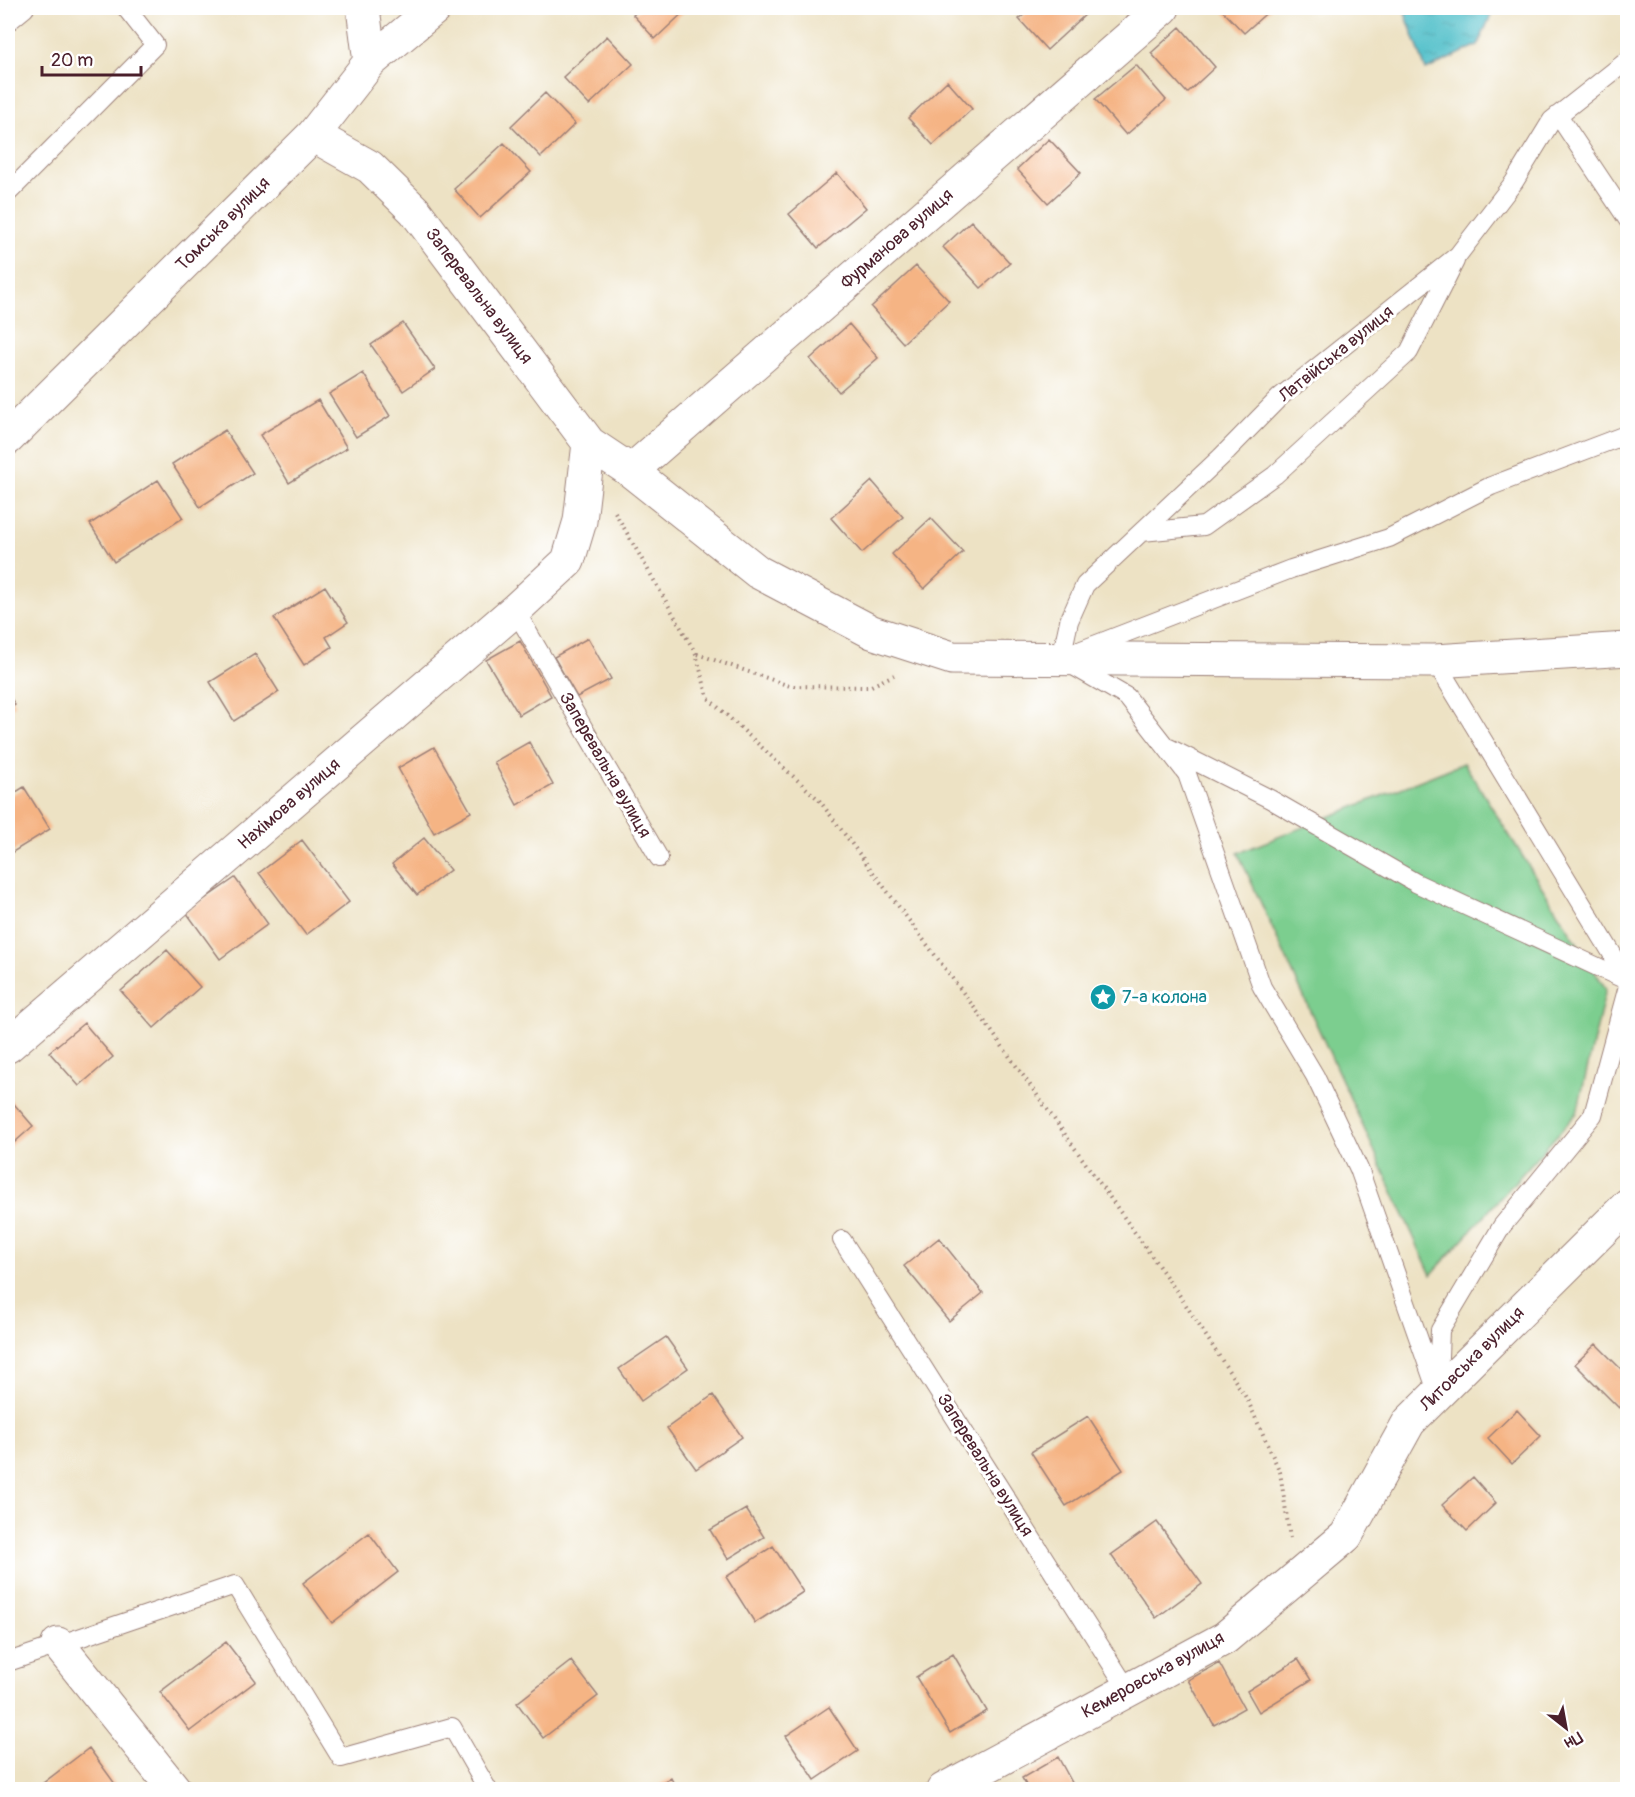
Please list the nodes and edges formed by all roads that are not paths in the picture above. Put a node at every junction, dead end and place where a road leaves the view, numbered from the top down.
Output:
1 (25, 8) edge
2 (126, 8) edge
3 (363, 8) edge
4 (435, 8) edge
5 (1163, 8) edge
6 (8, 22) edge
7 (1628, 60) edge
8 (370, 62) junction
9 (1558, 115) junction
10 (313, 135) junction
11 (8, 193) edge
12 (1628, 220) edge
13 (1458, 255) junction
14 (1628, 434) edge
15 (8, 438) edge
16 (589, 443) junction
17 (632, 471) junction
18 (1142, 532) junction
19 (515, 610) junction
20 (1628, 649) edge
21 (1061, 658) junction
22 (1435, 661) junction
23 (1164, 745) junction
24 (659, 858) dead end
25 (1628, 980) edge
26 (1628, 986) edge
27 (8, 1046) edge
28 (1628, 1205) edge
29 (842, 1240) dead end
30 (1437, 1394) junction
31 (1346, 1536) joint
32 (58, 1644) junction
33 (8, 1662) edge
34 (1128, 1690) junction
35 (175, 1790) edge
36 (488, 1790) edge
37 (943, 1790) edge

1 - 6 lane
2 - 11 lane
3 - 8 street
4 - 8 street, Томська вулиця
5 - 17 street, Фурманова вулиця
7 - 9 lane, Латвiйська вулиця
8 - 10 street, Томська вулиця
9 - 12 lane
9 - 13 lane, Латвiйська вулиця
10 - 15 street, Томська вулиця
10 - 16 street, Заперевальна вулиця
13 - 18 lane, Латвiйська вулиця
13 - 18 lane
14 - 21 lane
16 - 17 street, Заперевальна вулиця
16 - 19 street, Нахімова вулиця
17 - 21 street, Заперевальна вулиця
18 - 21 lane, Латвiйська вулиця
19 - 24 lane, Заперевальна вулиця
19 - 27 street, Нахімова вулиця
20 - 22 street, Заперевальна вулиця
21 - 22 street, Заперевальна вулиця
21 - 23 lane
22 - 25 lane
23 - 25 lane
23 - 30 lane
26 - 30 lane
28 - 30 street, Литовська вулиця
29 - 34 lane, Заперевальна вулиця
30 - 31 street, Литовська вулиця
31 - 34 street, Кемеровська вулиця
32 - 33 lane
32 - 35 street
32 - 36 lane
34 - 37 street, Кемеровська вулиця

